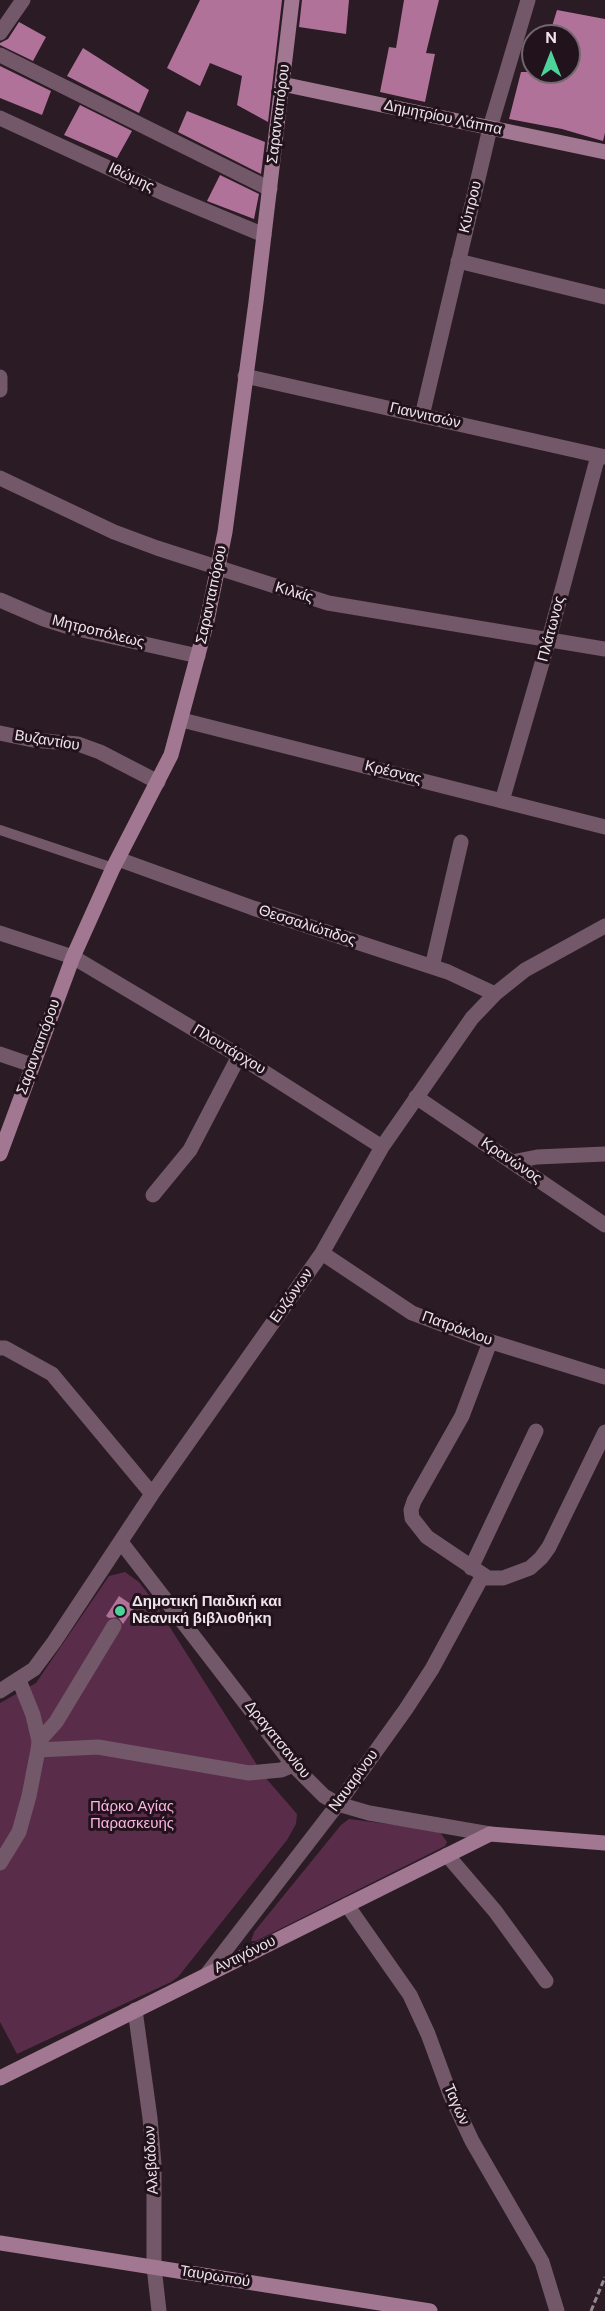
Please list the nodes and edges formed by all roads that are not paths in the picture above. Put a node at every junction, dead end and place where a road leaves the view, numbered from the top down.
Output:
1 (23, 0) edge
2 (292, 0) edge
3 (528, 0) edge
4 (0, 33) edge
5 (0, 55) edge
6 (282, 84) junction
7 (0, 118) edge
8 (490, 128) junction
9 (605, 152) edge
10 (270, 189) junction
11 (264, 235) junction
12 (458, 261) junction
13 (605, 297) edge
14 (245, 376) junction
15 (0, 377) edge
16 (0, 390) edge
17 (422, 416) junction
18 (602, 456) edge
19 (0, 478) edge
20 (219, 568) junction
21 (0, 600) edge
22 (549, 639) junction
23 (605, 649) edge
24 (198, 656) junction
25 (182, 720) junction
26 (0, 733) edge
27 (158, 782) junction
28 (502, 801) junction
29 (605, 827) edge
30 (0, 830) edge
31 (461, 842) dead end
32 (116, 863) junction
33 (605, 926) edge
34 (0, 933) edge
35 (73, 957) junction
36 (432, 967) junction
37 (495, 994) junction
38 (0, 1054) edge
39 (239, 1056) junction
40 (32, 1065) junction
41 (416, 1097) junction
42 (382, 1147) junction
43 (0, 1154) edge
44 (605, 1154) edge
45 (512, 1162) junction
46 (153, 1195) dead end
47 (605, 1225) edge
48 (322, 1253) junction
49 (490, 1342) junction
50 (0, 1348) edge
51 (605, 1377) edge
52 (536, 1431) dead end
53 (605, 1432) edge
54 (152, 1494) junction
55 (121, 1542) junction
56 (477, 1572) junction
57 (114, 1626) dead end
58 (19, 1680) junction
59 (0, 1691) edge
60 (39, 1746) junction
61 (293, 1765) junction
62 (338, 1804) junction
63 (490, 1834) junction
64 (605, 1843) edge
65 (447, 1855) junction
66 (0, 1863) edge
67 (347, 1905) junction
68 (207, 1974) junction
69 (546, 1981) dead end
70 (135, 2010) junction
71 (0, 2078) edge
72 (0, 2243) edge
73 (154, 2267) junction
74 (363, 2306) edge
75 (159, 2311) edge
76 (430, 2311) edge
77 (557, 2311) edge

1 - 4 street
2 - 6 street, Σαρανταπόρου
3 - 8 street, Κύπρου
5 - 10 street
6 - 8 street, Δημητρίου Λάππα
6 - 10 street, Σαρανταπόρου
7 - 11 street, Ιθώμης
8 - 9 street, Δημητρίου Λάππα
8 - 12 street, Κύπρου
10 - 11 street, Σαρανταπόρου
11 - 14 street, Σαρανταπόρου
12 - 13 street
12 - 17 street, Κύπρου
14 - 17 street, Γιαννιτσών
14 - 20 street, Σαρανταπόρου
15 - 16 street
17 - 18 street, Γιαννιτσών
18 - 22 street, Πλάτωνος
19 - 20 street, Κιλκίς
20 - 22 street, Κιλκίς
20 - 24 street, Σαρανταπόρου
21 - 24 street, Μητροπόλεως
22 - 23 street, Κιλκίς
22 - 28 street, Πλάτωνος
24 - 25 street, Σαρανταπόρου
25 - 27 street, Σαρανταπόρου
25 - 28 street, Κρέσνας
26 - 27 street, Βυζαντίου
27 - 32 street, Σαρανταπόρου
28 - 29 street, Κρέσνας
30 - 32 lane, Θεσσαλιώτιδος
31 - 36 street
32 - 35 street, Σαρανταπόρου
32 - 36 street, Θεσσαλιώτιδος
33 - 37 street, Ευζώνων
34 - 35 street, Πλουτάρχου
35 - 39 street, Πλουτάρχου
35 - 40 street, Σαρανταπόρου
36 - 37 street, Θεσσαλιώτιδος
37 - 41 street, Ευζώνων
38 - 40 street
39 - 42 street, Πλουτάρχου
39 - 46 street
40 - 43 street, Σαρανταπόρου
41 - 42 street, Ευζώνων
41 - 45 street, Κρανώνος
42 - 48 street, Ευζώνων
44 - 45 street
45 - 47 street, Κρανώνος
48 - 49 street, Πατρόκλου
48 - 54 street, Ευζώνων
49 - 51 street, Πατρόκλου
49 - 56 street
50 - 54 street
52 - 56 street, Ναυαρίνου
53 - 56 street
54 - 55 street, Ευζώνων
55 - 58 street, Ευζώνων
55 - 61 street, Δραγατσανίου
56 - 62 street, Ναυαρίνου
57 - 60 street
58 - 59 street, Ευζώνων
58 - 60 street
60 - 61 street
60 - 66 street
61 - 62 street, Δραγατσανίου
62 - 63 street, Δραγατσανίου
62 - 68 street, Ναυαρίνου
63 - 64 street, Δραγατσανίου
63 - 65 street, Αντιγόνου
65 - 67 street, Αντιγόνου
65 - 69 street
67 - 68 street, Αντιγόνου
67 - 77 street, Ταγών
68 - 70 street, Αντιγόνου
70 - 71 street, Αντιγόνου
70 - 73 street, Αλεβάδων
72 - 73 street, Ταυρωπού
73 - 74 street, Ταυρωπού
73 - 75 street, Αλεβάδων
74 - 76 street, Ταυρωπού

